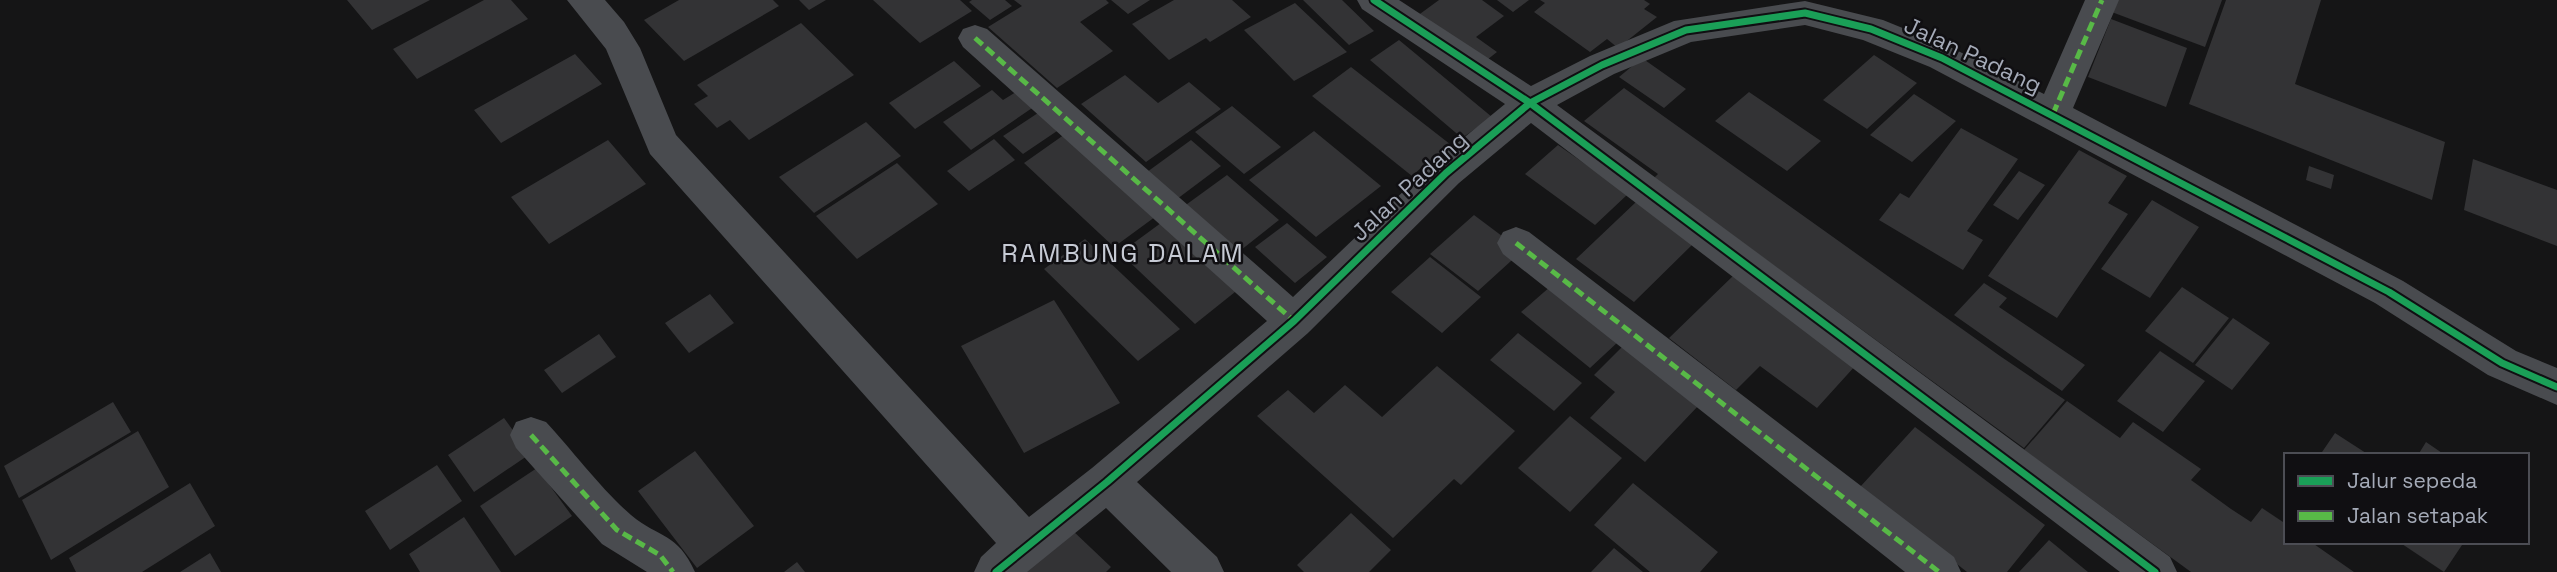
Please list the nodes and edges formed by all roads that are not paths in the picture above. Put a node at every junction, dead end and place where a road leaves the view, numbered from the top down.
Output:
1 (584, 0) edge
2 (1374, 0) edge
3 (2102, 0) edge
4 (975, 38) dead end
5 (1530, 103) junction
6 (2053, 114) junction
7 (1516, 243) dead end
8 (1294, 321) junction
9 (2557, 387) edge
10 (531, 435) dead end
11 (1107, 482) junction
12 (1026, 545) junction
13 (674, 572) edge
14 (996, 572) edge
15 (1202, 572) edge
16 (1939, 572) edge
17 (2155, 572) edge

1 - 12 street
2 - 5 street
3 - 6 street
4 - 8 street
5 - 6 street, Jalan Padang
5 - 8 street, Jalan Padang
5 - 17 street
6 - 9 street, Jalan Padang
7 - 16 street
8 - 11 street, Jalan Padang
10 - 13 street
11 - 12 street, Jalan Padang
11 - 15 street
12 - 14 street, Jalan Padang

